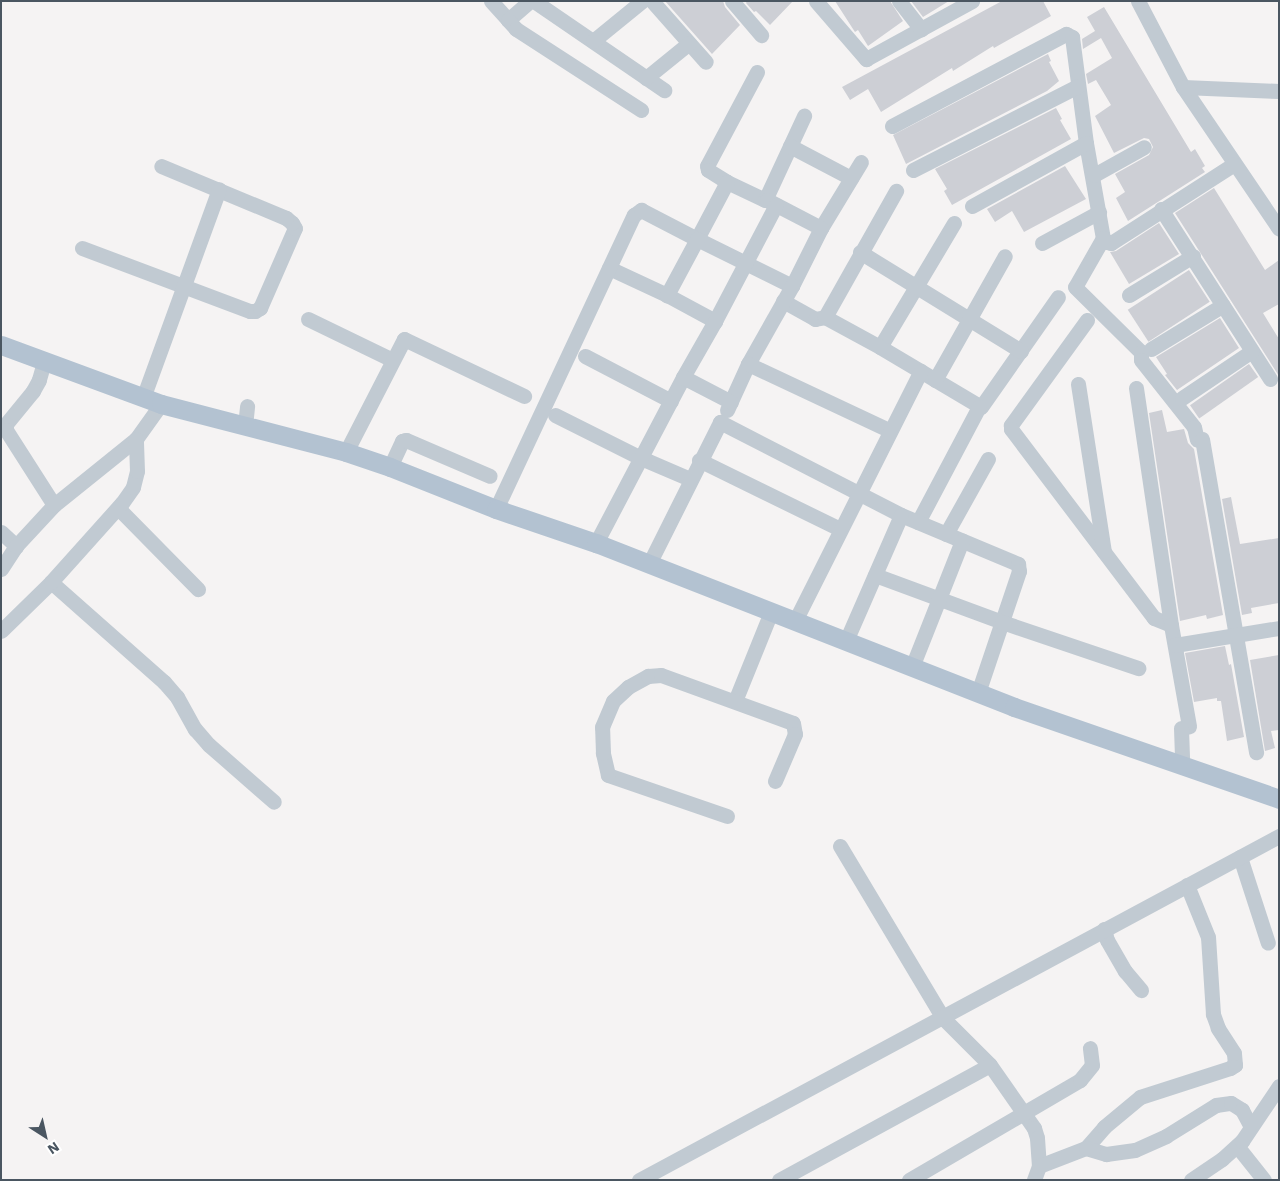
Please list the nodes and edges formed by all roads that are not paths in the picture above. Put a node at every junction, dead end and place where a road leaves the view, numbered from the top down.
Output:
1 (491, 1) edge
2 (530, 1) edge
3 (534, 1) edge
4 (642, 1) edge
5 (652, 1) edge
6 (732, 1) edge
7 (816, 1) edge
8 (899, 1) edge
9 (972, 1) edge
10 (1137, 2) edge
11 (508, 20) junction
12 (921, 29) junction
13 (761, 35) dead end
14 (593, 41) junction
15 (689, 43) junction
16 (706, 62) dead end
17 (757, 72) dead end
18 (646, 78) junction
19 (1078, 86) junction
20 (1183, 86) junction
21 (664, 90) dead end
22 (1279, 91) edge
23 (641, 110) dead end
24 (804, 116) dead end
25 (892, 126) dead end
26 (1086, 143) junction
27 (790, 146) junction
28 (1144, 147) dead end
29 (861, 162) dead end
30 (1234, 164) junction
31 (161, 166) dead end
32 (912, 170) dead end
33 (1094, 175) junction
34 (852, 178) junction
35 (727, 182) junction
36 (219, 189) junction
37 (896, 191) dead end
38 (770, 202) junction
39 (972, 206) dead end
40 (1162, 209) junction
41 (1099, 212) junction
42 (954, 224) dead end
43 (821, 228) junction
44 (1279, 229) edge
45 (1103, 238) junction
46 (697, 239) junction
47 (1042, 243) dead end
48 (82, 248) dead end
49 (860, 252) junction
50 (1005, 256) dead end
51 (1193, 256) junction
52 (744, 261) junction
53 (609, 268) junction
54 (792, 286) junction
55 (917, 286) junction
56 (183, 288) junction
57 (667, 295) junction
58 (1129, 295) dead end
59 (1058, 297) dead end
60 (783, 301) junction
61 (1223, 305) junction
62 (825, 317) junction
63 (308, 319) dead end
64 (969, 319) junction
65 (1088, 320) dead end
66 (715, 321) junction
67 (1, 344) edge
68 (880, 347) junction
69 (1151, 349) dead end
70 (1021, 351) junction
71 (1252, 351) junction
72 (585, 356) dead end
73 (392, 360) junction
74 (44, 362) junction
75 (748, 364) junction
76 (921, 371) junction
77 (683, 376) junction
78 (935, 380) junction
79 (1270, 380) dead end
80 (1078, 384) dead end
81 (1136, 388) dead end
82 (524, 396) dead end
83 (143, 398) junction
84 (1182, 398) dead end
85 (671, 401) junction
86 (731, 402) junction
87 (161, 404) junction
88 (247, 406) dead end
89 (979, 407) junction
90 (555, 415) dead end
91 (720, 422) junction
92 (245, 426) junction
93 (889, 430) junction
94 (136, 438) junction
95 (346, 452) junction
96 (641, 458) junction
97 (988, 459) dead end
98 (699, 460) junction
99 (390, 467) junction
100 (490, 476) dead end
101 (690, 479) junction
102 (858, 494) junction
103 (54, 505) junction
104 (118, 508) junction
105 (496, 509) junction
106 (901, 515) junction
107 (918, 522) junction
108 (840, 529) junction
109 (1, 532) edge
110 (946, 534) junction
111 (962, 541) junction
112 (596, 544) junction
113 (16, 546) junction
114 (1104, 552) junction
115 (649, 564) junction
116 (1, 569) edge
117 (875, 575) junction
118 (51, 582) junction
119 (198, 589) dead end
120 (939, 599) junction
121 (771, 612) junction
122 (795, 621) junction
123 (1002, 622) junction
124 (1171, 625) junction
125 (1279, 628) edge
126 (1, 631) edge
127 (1234, 636) junction
128 (846, 641) junction
129 (1175, 645) junction
130 (912, 667) junction
131 (1138, 668) dead end
132 (978, 693) junction
133 (736, 701) junction
134 (1256, 752) dead end
135 (1182, 766) junction
136 (775, 781) dead end
137 (1279, 798) edge
138 (274, 802) dead end
139 (727, 816) dead end
140 (1279, 836) edge
141 (840, 846) dead end
142 (1240, 857) junction
143 (1187, 885) junction
144 (1104, 929) junction
145 (1268, 943) dead end
146 (1141, 990) dead end
147 (943, 1018) junction
148 (1090, 1048) dead end
149 (990, 1065) junction
150 (1279, 1086) edge
151 (1023, 1114) junction
152 (1251, 1128) junction
153 (1237, 1146) junction
154 (1086, 1148) junction
155 (1037, 1173) edge
156 (639, 1180) edge
157 (779, 1180) edge
158 (909, 1180) edge
159 (1192, 1180) edge
160 (1264, 1180) edge

1 - 11 street
2 - 11 street
3 - 14 street
4 - 14 street
5 - 15 street
6 - 13 street
7 - 12 street
8 - 12 street
9 - 12 street
10 - 20 street
11 - 23 street
14 - 18 street
15 - 16 street
15 - 18 street
17 - 35 street
18 - 21 street
19 - 25 street
19 - 26 street
19 - 32 street
20 - 22 street
20 - 30 street
24 - 27 street
26 - 33 street
26 - 39 street
27 - 34 street
27 - 38 street
28 - 33 street
29 - 34 street
30 - 40 street
30 - 44 street
31 - 36 street
33 - 41 street
34 - 43 street
35 - 38 street
35 - 46 street
36 - 56 street
36 - 56 street
37 - 49 street
38 - 43 street
38 - 52 street
40 - 45 street
40 - 51 street
41 - 45 street
41 - 47 street
42 - 55 street
43 - 54 street
45 - 127 street
46 - 52 street
46 - 53 street
46 - 57 street
48 - 56 street
49 - 55 street
49 - 62 street
50 - 64 street
51 - 58 street
51 - 61 street
52 - 54 street
52 - 66 street
53 - 57 street
53 - 105 street
54 - 60 street
55 - 64 street
55 - 68 street
56 - 83 street
57 - 66 street
59 - 70 street
60 - 62 street
60 - 75 street
61 - 69 street
61 - 71 street
62 - 68 street
63 - 73 street
64 - 70 street
64 - 78 street
65 - 114 street
66 - 77 street
67 - 74 main road
68 - 76 street
70 - 89 street
71 - 79 street
71 - 84 street
72 - 85 street
73 - 82 street
73 - 95 street
74 - 83 main road
74 - 103 street
75 - 86 street
75 - 93 street
76 - 78 street
76 - 93 street
77 - 85 street
77 - 86 street
78 - 89 street
80 - 114 street
81 - 124 street
83 - 87 main road
85 - 96 street
86 - 91 street
87 - 92 main road
87 - 94 street
88 - 92 street
89 - 107 street
90 - 96 street
91 - 98 street
91 - 102 street
92 - 95 main road
93 - 102 street
94 - 103 street
94 - 104 street
95 - 99 main road
96 - 101 street
96 - 112 street
97 - 110 street
98 - 101 street
98 - 108 street
99 - 100 street
99 - 105 main road
101 - 115 street
102 - 106 street
102 - 108 street
103 - 113 street
104 - 118 street
104 - 119 street
105 - 112 main road
106 - 107 street
106 - 117 street
107 - 110 street
108 - 122 street
109 - 113 street
110 - 111 street
111 - 120 street
111 - 123 street
112 - 115 main road
113 - 116 street
114 - 124 street
115 - 121 main road
117 - 120 street
117 - 128 street
118 - 126 street
118 - 138 street
120 - 123 street
120 - 130 street
121 - 122 main road
121 - 133 street
122 - 128 main road
123 - 131 street
123 - 132 street
124 - 129 street
125 - 127 street
127 - 129 street
127 - 134 street
128 - 130 main road
129 - 135 street
130 - 132 main road
132 - 135 main road
133 - 136 street
133 - 139 street
135 - 137 main road
140 - 142 street
141 - 147 street
142 - 143 street
142 - 145 street
143 - 144 street
143 - 154 street
144 - 146 street
144 - 147 street
147 - 149 street
147 - 156 street
148 - 151 street
149 - 151 street
149 - 157 street
150 - 152 street
151 - 155 street
151 - 158 street
152 - 153 street
152 - 154 street
153 - 159 street
153 - 160 street
154 - 155 street

